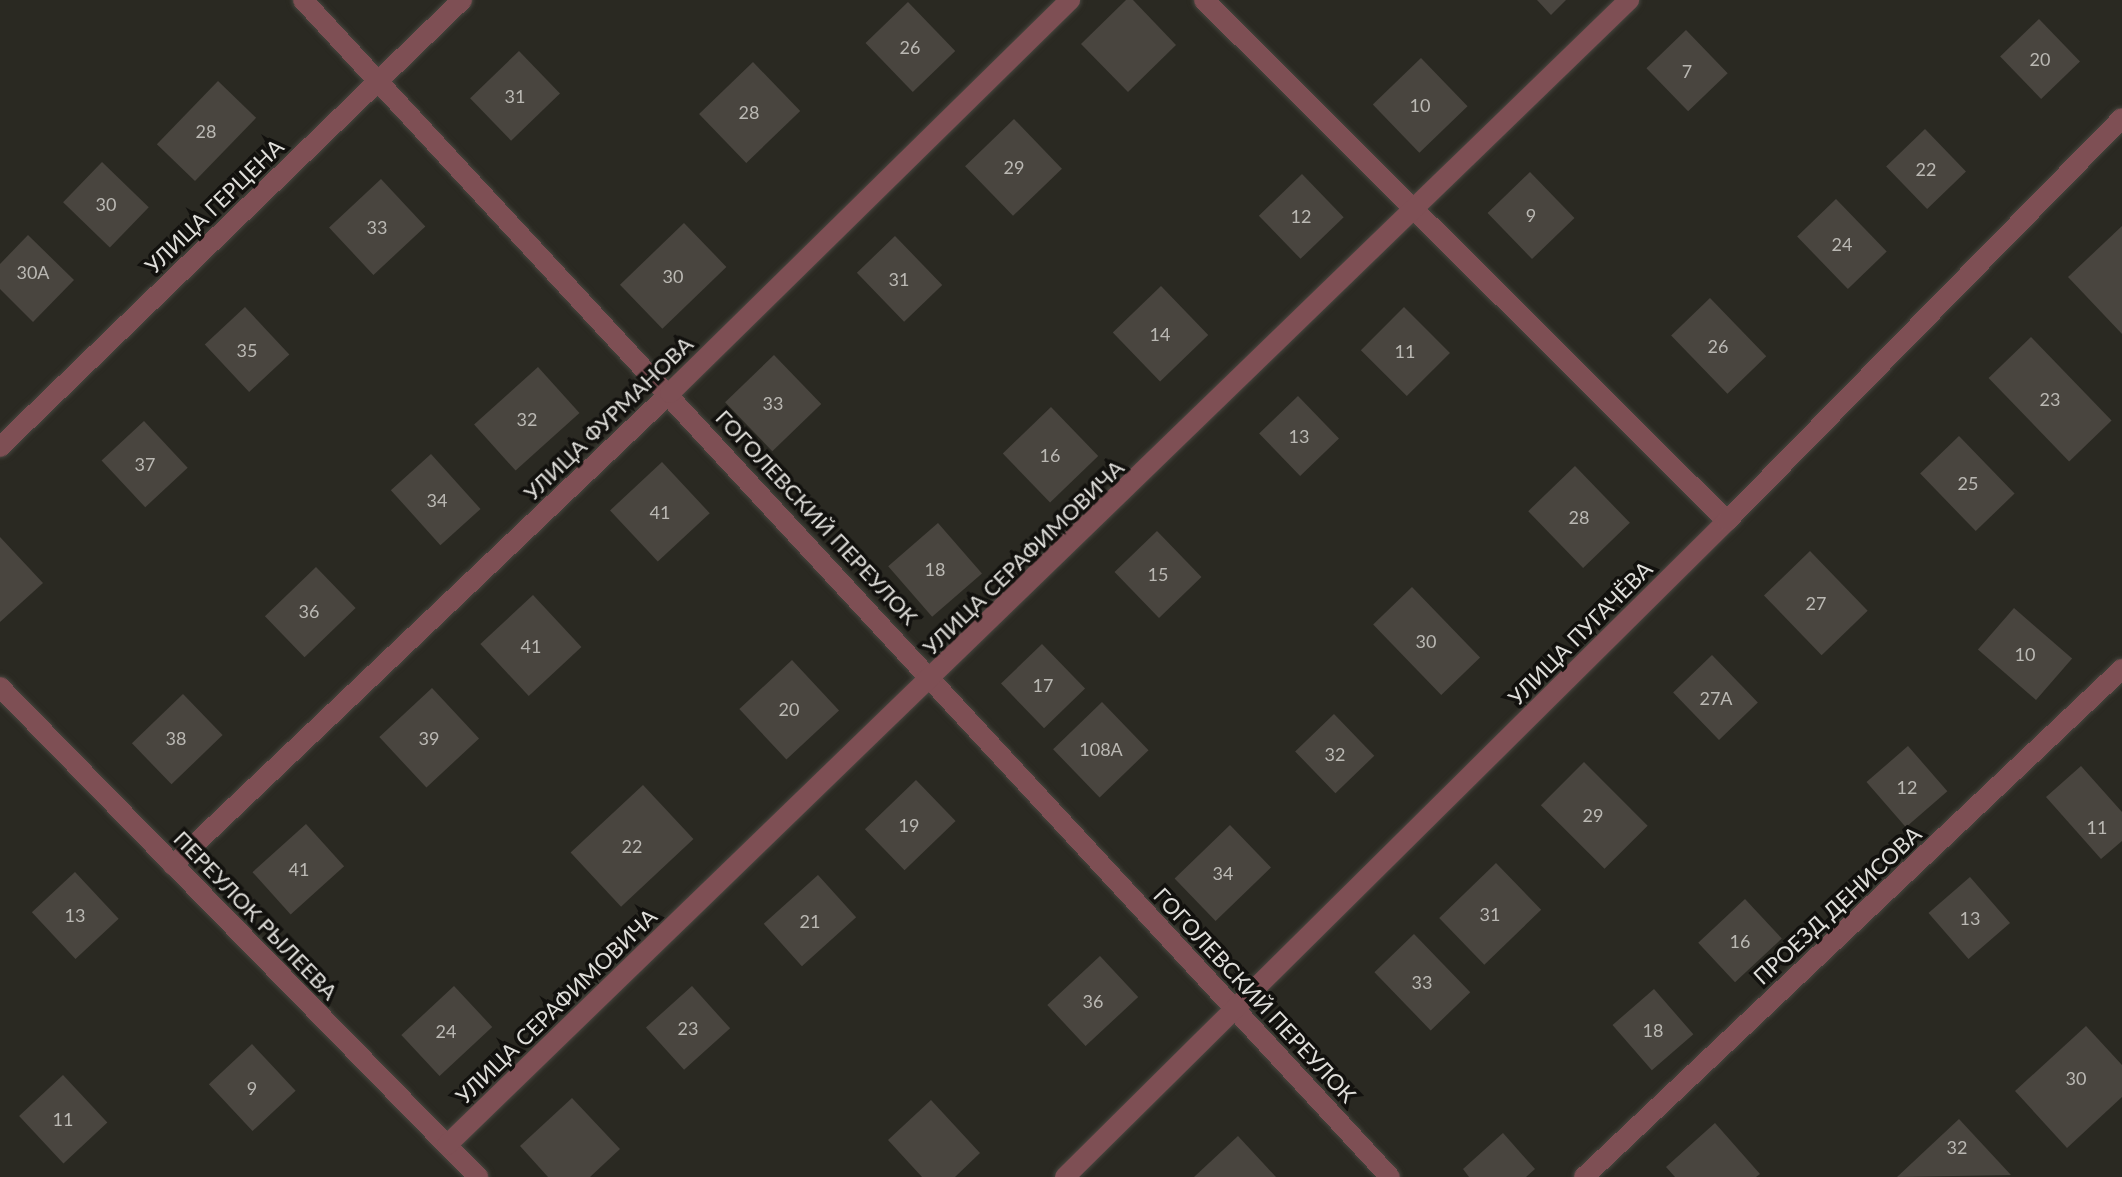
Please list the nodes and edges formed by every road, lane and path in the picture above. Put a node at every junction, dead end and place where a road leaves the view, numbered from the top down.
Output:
1 (303, 0) edge
2 (462, 0) edge
3 (1070, 0) edge
4 (1204, 0) edge
5 (1629, 0) edge
6 (379, 80) junction
7 (2122, 118) edge
8 (1413, 214) junction
9 (670, 393) junction
10 (0, 447) edge
11 (1727, 521) junction
12 (2122, 669) edge
13 (932, 678) junction
14 (0, 687) edge
15 (173, 865) junction
16 (1236, 1009) junction
17 (447, 1145) junction
18 (478, 1177) edge
19 (1065, 1177) edge
20 (1390, 1177) edge
21 (1584, 1177) edge

1 - 6 street, ГОГОЛЕВСКИЙ ПЕРЕУЛОК
2 - 6 street, УЛИЦА ГЕРЦЕНА
3 - 9 street, УЛИЦА ФУРМАНОВА
4 - 8 street
5 - 8 street, УЛИЦА СЕРАФИМОВИЧА
6 - 9 street, ГОГОЛЕВСКИЙ ПЕРЕУЛОК
6 - 10 street, УЛИЦА ГЕРЦЕНА
7 - 11 street, УЛИЦА ПУГАЧЁВА
8 - 11 street
8 - 13 street, УЛИЦА СЕРАФИМОВИЧА
9 - 13 street, ГОГОЛЕВСКИЙ ПЕРЕУЛОК
9 - 15 street, УЛИЦА ФУРМАНОВА
11 - 16 street, УЛИЦА ПУГАЧЁВА
12 - 21 street, ПРОЕЗД ДЕНИСОВА
13 - 16 street, ГОГОЛЕВСКИЙ ПЕРЕУЛОК
13 - 17 street, УЛИЦА СЕРАФИМОВИЧА
14 - 15 street, ПЕРЕУЛОК РЫЛЕЕВА
15 - 17 street, ПЕРЕУЛОК РЫЛЕЕВА
16 - 19 street, УЛИЦА ПУГАЧЁВА
16 - 20 street, ГОГОЛЕВСКИЙ ПЕРЕУЛОК
17 - 18 street, ПЕРЕУЛОК РЫЛЕЕВА

